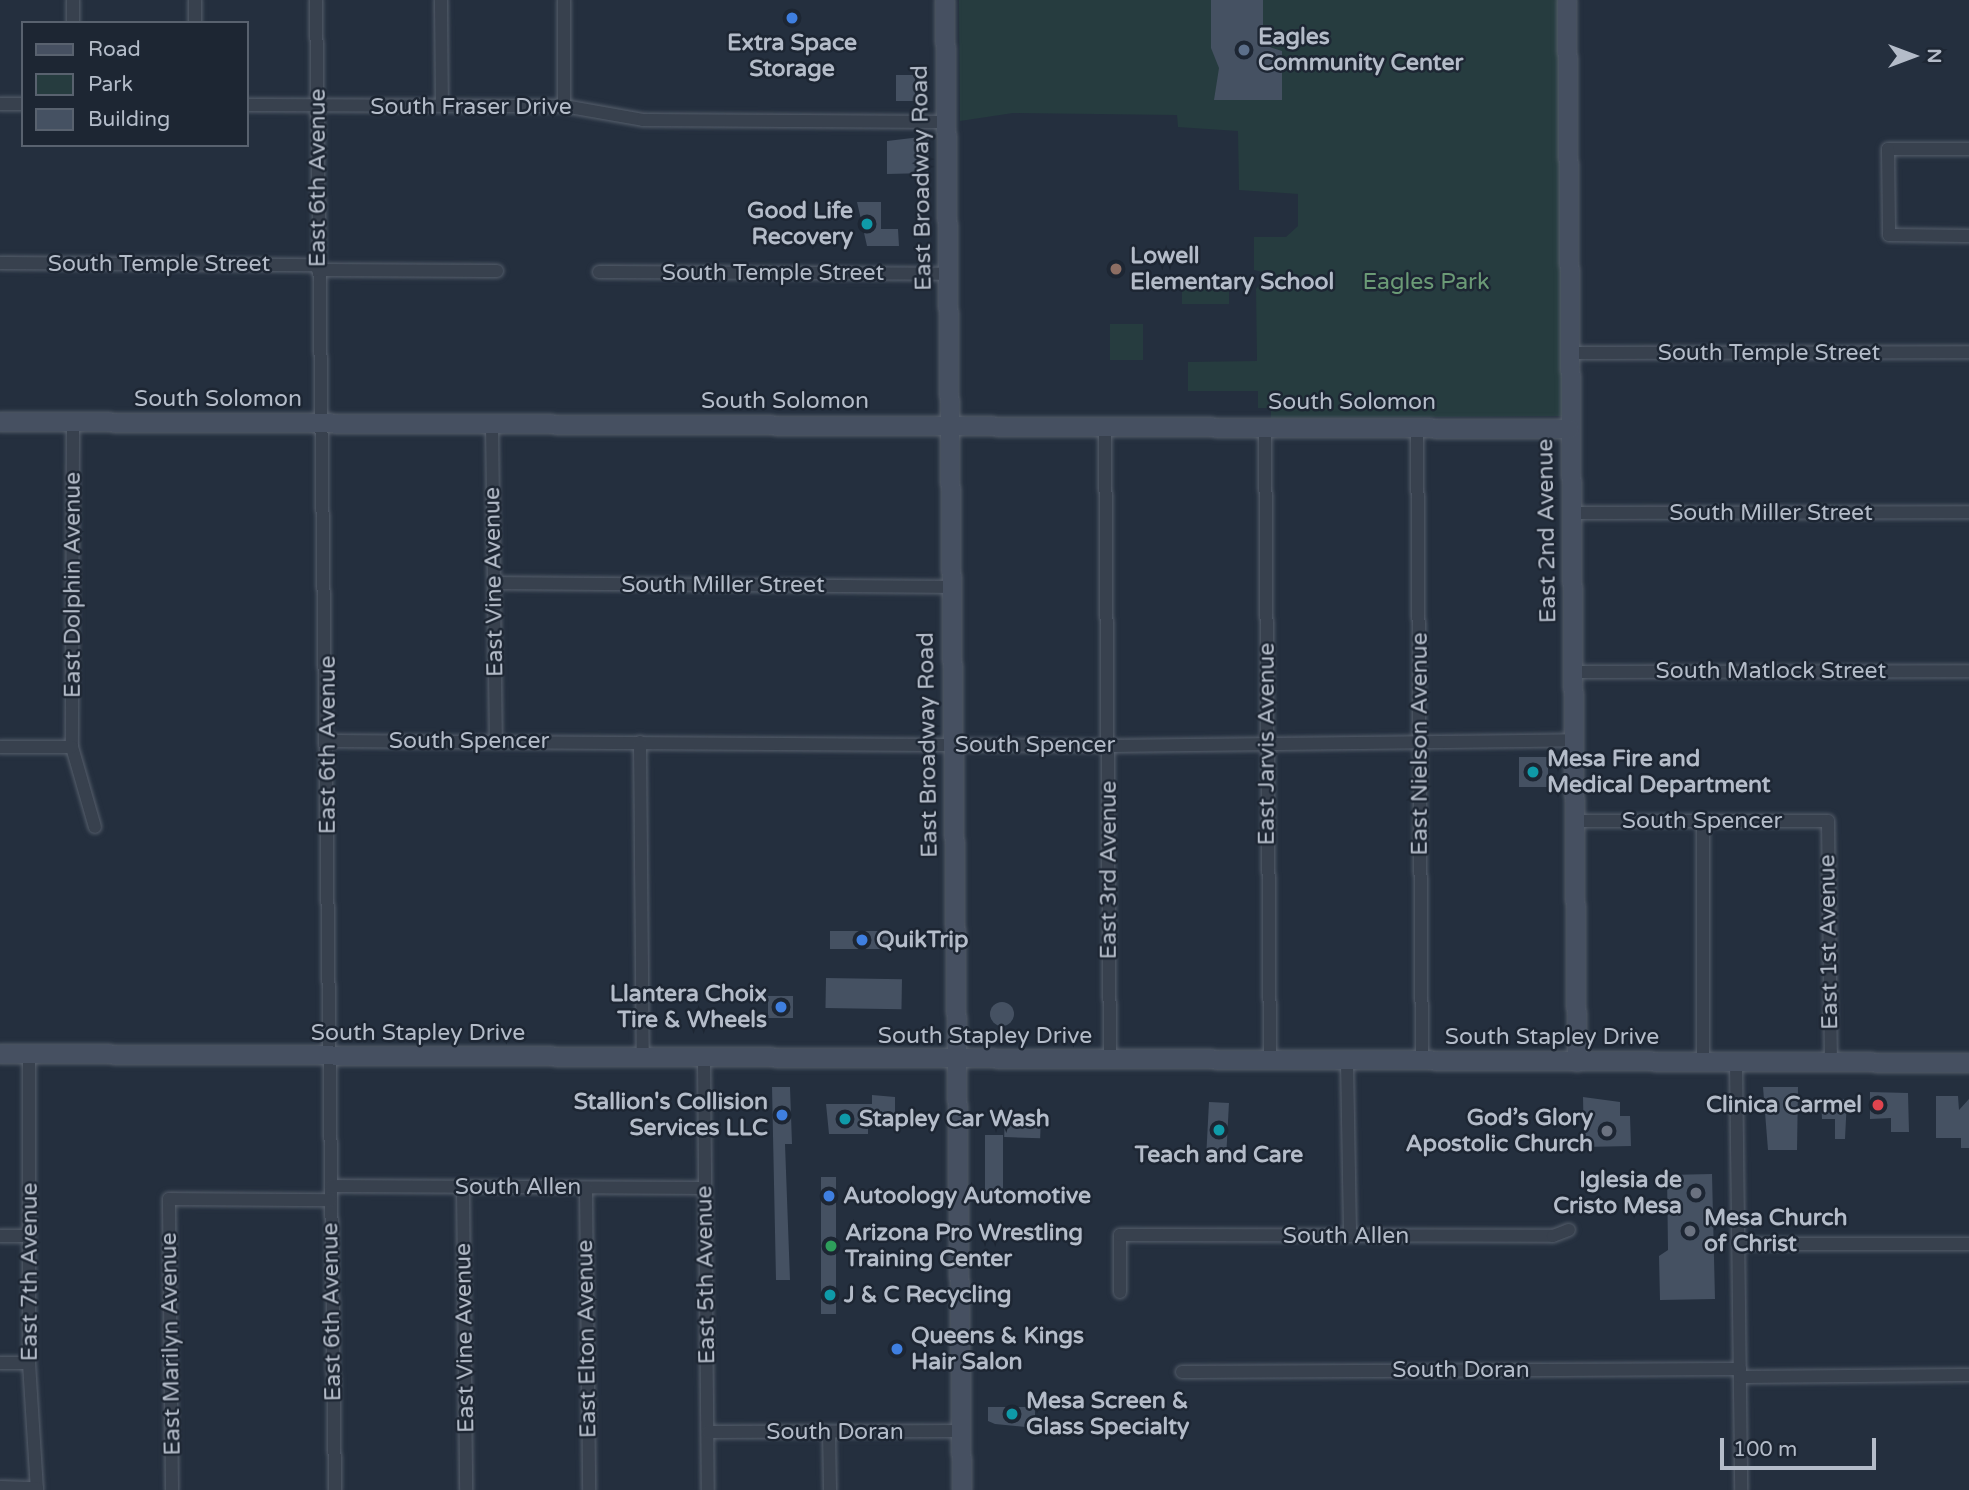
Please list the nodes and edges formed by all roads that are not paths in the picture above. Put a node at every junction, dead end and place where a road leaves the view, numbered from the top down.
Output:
1 (73, 0) edge
2 (195, 0) edge
3 (316, 0) edge
4 (441, 0) edge
5 (564, 0) edge
6 (945, 0) edge
7 (1567, 0) edge
8 (73, 21) edge
9 (195, 21) edge
10 (0, 104) edge
11 (21, 104) edge
12 (248, 105) edge
13 (317, 106) junction
14 (442, 106) junction
15 (564, 106) junction
16 (946, 122) junction
17 (1969, 149) edge
18 (1969, 236) edge
19 (0, 263) edge
20 (318, 268) junction
21 (496, 271) dead end
22 (599, 272) dead end
23 (948, 274) junction
24 (1969, 352) edge
25 (1570, 353) junction
26 (0, 422) edge
27 (73, 423) junction
28 (492, 423) junction
29 (322, 424) junction
30 (950, 426) junction
31 (1105, 426) junction
32 (1265, 426) junction
33 (1417, 427) junction
34 (1570, 429) junction
35 (1969, 512) edge
36 (1572, 513) junction
37 (495, 583) junction
38 (951, 587) junction
39 (1969, 671) edge
40 (1574, 672) junction
41 (1420, 739) junction
42 (496, 740) junction
43 (1576, 740) junction
44 (327, 741) junction
45 (640, 743) junction
46 (952, 744) junction
47 (1267, 744) junction
48 (1108, 746) junction
49 (0, 747) edge
50 (72, 747) junction
51 (1577, 821) junction
52 (1828, 821) joint
53 (1703, 822) junction
54 (95, 827) dead end
55 (0, 1054) edge
56 (29, 1055) junction
57 (330, 1058) junction
58 (643, 1060) junction
59 (704, 1060) junction
60 (1110, 1061) junction
61 (1270, 1061) junction
62 (1347, 1061) junction
63 (1422, 1061) junction
64 (955, 1062) junction
65 (1577, 1062) junction
66 (1703, 1062) junction
67 (1736, 1062) junction
68 (1831, 1062) junction
69 (1969, 1063) edge
70 (331, 1186) junction
71 (463, 1187) junction
72 (586, 1188) junction
73 (705, 1188) junction
74 (331, 1200) junction
75 (1569, 1230) dead end
76 (0, 1236) edge
77 (1350, 1236) junction
78 (29, 1237) junction
79 (1738, 1244) junction
80 (1969, 1244) edge
81 (1120, 1292) dead end
82 (0, 1363) edge
83 (29, 1363) junction
84 (1182, 1372) dead end
85 (1740, 1373) junction
86 (1969, 1374) edge
87 (961, 1431) junction
88 (708, 1432) junction
89 (829, 1432) junction
90 (0, 1487) edge
91 (37, 1489) edge
92 (172, 1490) edge
93 (335, 1490) edge
94 (466, 1490) edge
95 (589, 1490) edge
96 (708, 1490) edge
97 (830, 1490) edge
98 (962, 1490) edge
99 (1741, 1490) edge

1 - 8 street
2 - 9 street
3 - 13 street, East 6th Avenue
4 - 14 street
5 - 15 street
6 - 16 main road, East Broadway Road
7 - 25 main road, East 2nd Avenue
10 - 11 street
12 - 13 street, South Fraser Drive
13 - 14 street, South Fraser Drive
13 - 20 street, East 6th Avenue
14 - 15 street, South Fraser Drive
15 - 16 street, South Fraser Drive
16 - 23 main road, East Broadway Road
17 - 18 street
19 - 20 street, South Temple Street
20 - 21 street, South Temple Street
20 - 29 street, East 6th Avenue
22 - 23 street, South Temple Street
23 - 30 main road, East Broadway Road
24 - 25 street, South Temple Street
25 - 34 main road, East 2nd Avenue
26 - 27 main road, South Solomon
27 - 29 main road, South Solomon
27 - 50 street, East Dolphin Avenue
28 - 29 main road, South Solomon
28 - 30 main road, South Solomon
28 - 37 street, East Vine Avenue
29 - 44 street, East 6th Avenue
30 - 31 main road, South Solomon
30 - 38 main road, East Broadway Road
31 - 32 main road, South Solomon
31 - 48 street, East 3rd Avenue
32 - 33 main road, South Solomon
32 - 47 street, East Jarvis Avenue
33 - 34 main road, South Solomon
33 - 41 street, East Nielson Avenue
34 - 36 main road, East 2nd Avenue
35 - 36 street, South Miller Street
36 - 40 main road, East 2nd Avenue
37 - 38 street, South Miller Street
37 - 42 street, East Vine Avenue
38 - 46 main road, East Broadway Road
39 - 40 street, South Matlock Street
40 - 43 main road, East 2nd Avenue
41 - 43 street, South Spencer
41 - 47 street, South Spencer
41 - 63 street, East Nielson Avenue
42 - 44 street, South Spencer
42 - 45 street, South Spencer
43 - 51 main road, East 2nd Avenue
44 - 57 street, East 6th Avenue
45 - 46 street, South Spencer
45 - 58 street
46 - 48 street, South Spencer
46 - 64 main road, East Broadway Road
47 - 48 street, South Spencer
47 - 61 street, East Jarvis Avenue
48 - 60 street, East 3rd Avenue
49 - 50 street
50 - 54 street, East Dolphin Avenue
51 - 53 street, South Spencer
51 - 65 main road, East 2nd Avenue
52 - 53 street, South Spencer
52 - 68 street, East 1st Avenue
53 - 66 street
55 - 56 main road, South Stapley Drive
56 - 57 main road, South Stapley Drive
56 - 78 street, East 7th Avenue
57 - 58 main road, South Stapley Drive
57 - 70 street, East 6th Avenue
58 - 59 main road, South Stapley Drive
59 - 64 main road, South Stapley Drive
59 - 73 street, East 5th Avenue
60 - 61 main road, South Stapley Drive
60 - 64 main road, South Stapley Drive
61 - 62 main road, South Stapley Drive
62 - 63 main road, South Stapley Drive
62 - 77 street
63 - 65 main road, South Stapley Drive
64 - 87 main road, East Broadway Road
65 - 66 main road, South Stapley Drive
66 - 67 main road, South Stapley Drive
67 - 68 main road, South Stapley Drive
67 - 79 street
68 - 69 main road, South Stapley Drive
70 - 71 street, South Allen
70 - 74 street, East 6th Avenue
71 - 72 street, South Allen
71 - 94 street, East Vine Avenue
72 - 73 street, South Allen
72 - 95 street, East Elton Avenue
73 - 88 street, East 5th Avenue
74 - 92 street, East Marilyn Avenue
74 - 93 street, East 6th Avenue
75 - 77 street, South Allen
76 - 78 street
77 - 81 street, South Allen
78 - 83 street, East 7th Avenue
79 - 80 street
79 - 85 street
82 - 83 street
83 - 91 street, East 7th Avenue
84 - 85 street, South Doran
85 - 86 street, South Doran
85 - 99 street
87 - 89 street, South Doran
87 - 98 main road, East Broadway Road
88 - 89 street, South Doran
88 - 96 street, East 5th Avenue
89 - 97 street
90 - 91 street

